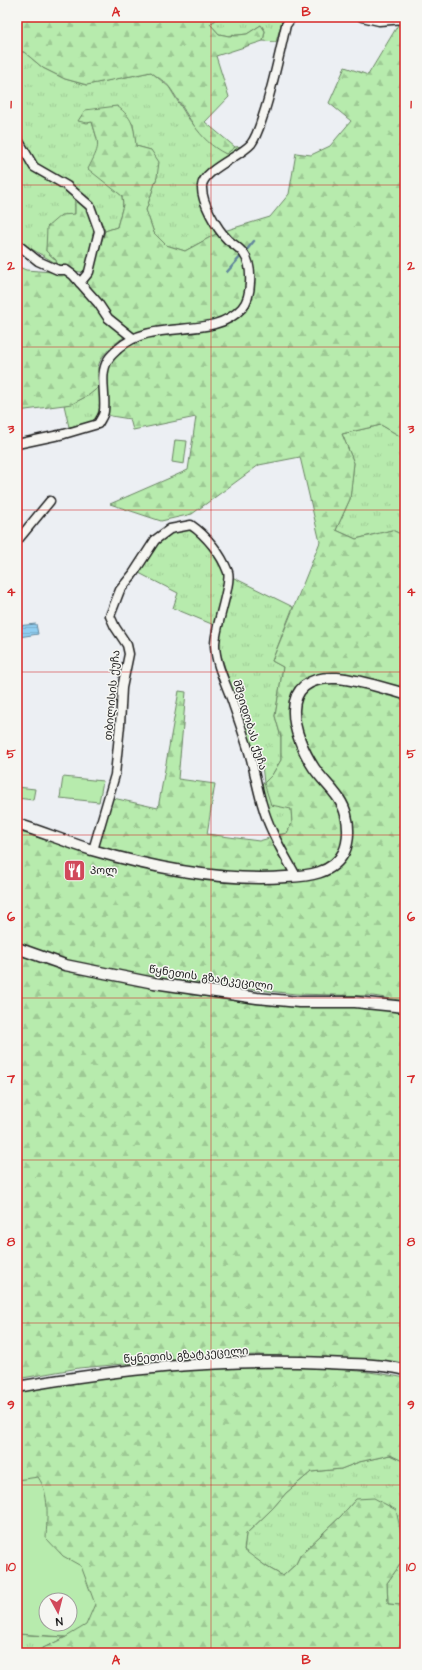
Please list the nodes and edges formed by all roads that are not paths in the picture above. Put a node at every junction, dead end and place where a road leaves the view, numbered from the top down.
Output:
1 (292, 17) edge
2 (362, 17) edge
3 (405, 19) edge
4 (17, 138) edge
5 (17, 244) edge
6 (80, 283) junction
7 (133, 338) junction
8 (17, 444) edge
9 (50, 501) dead end
10 (17, 541) edge
11 (229, 574) joint
12 (405, 694) edge
13 (17, 824) edge
14 (93, 850) junction
15 (296, 876) junction
16 (17, 948) edge
17 (405, 1007) edge
18 (405, 1370) edge
19 (17, 1387) edge

1 - 7 street
2 - 3 street
4 - 6 street
5 - 6 street
6 - 7 street
7 - 8 street
9 - 10 street
11 - 14 street, თბილისის ქუჩა
11 - 15 street, მშვიდობას ქუჩა
12 - 15 main road
13 - 14 main road
14 - 15 main road
16 - 17 main road, წყნეთის გზატკეცილი
18 - 19 main road, წყნეთის გზატკეცილი

